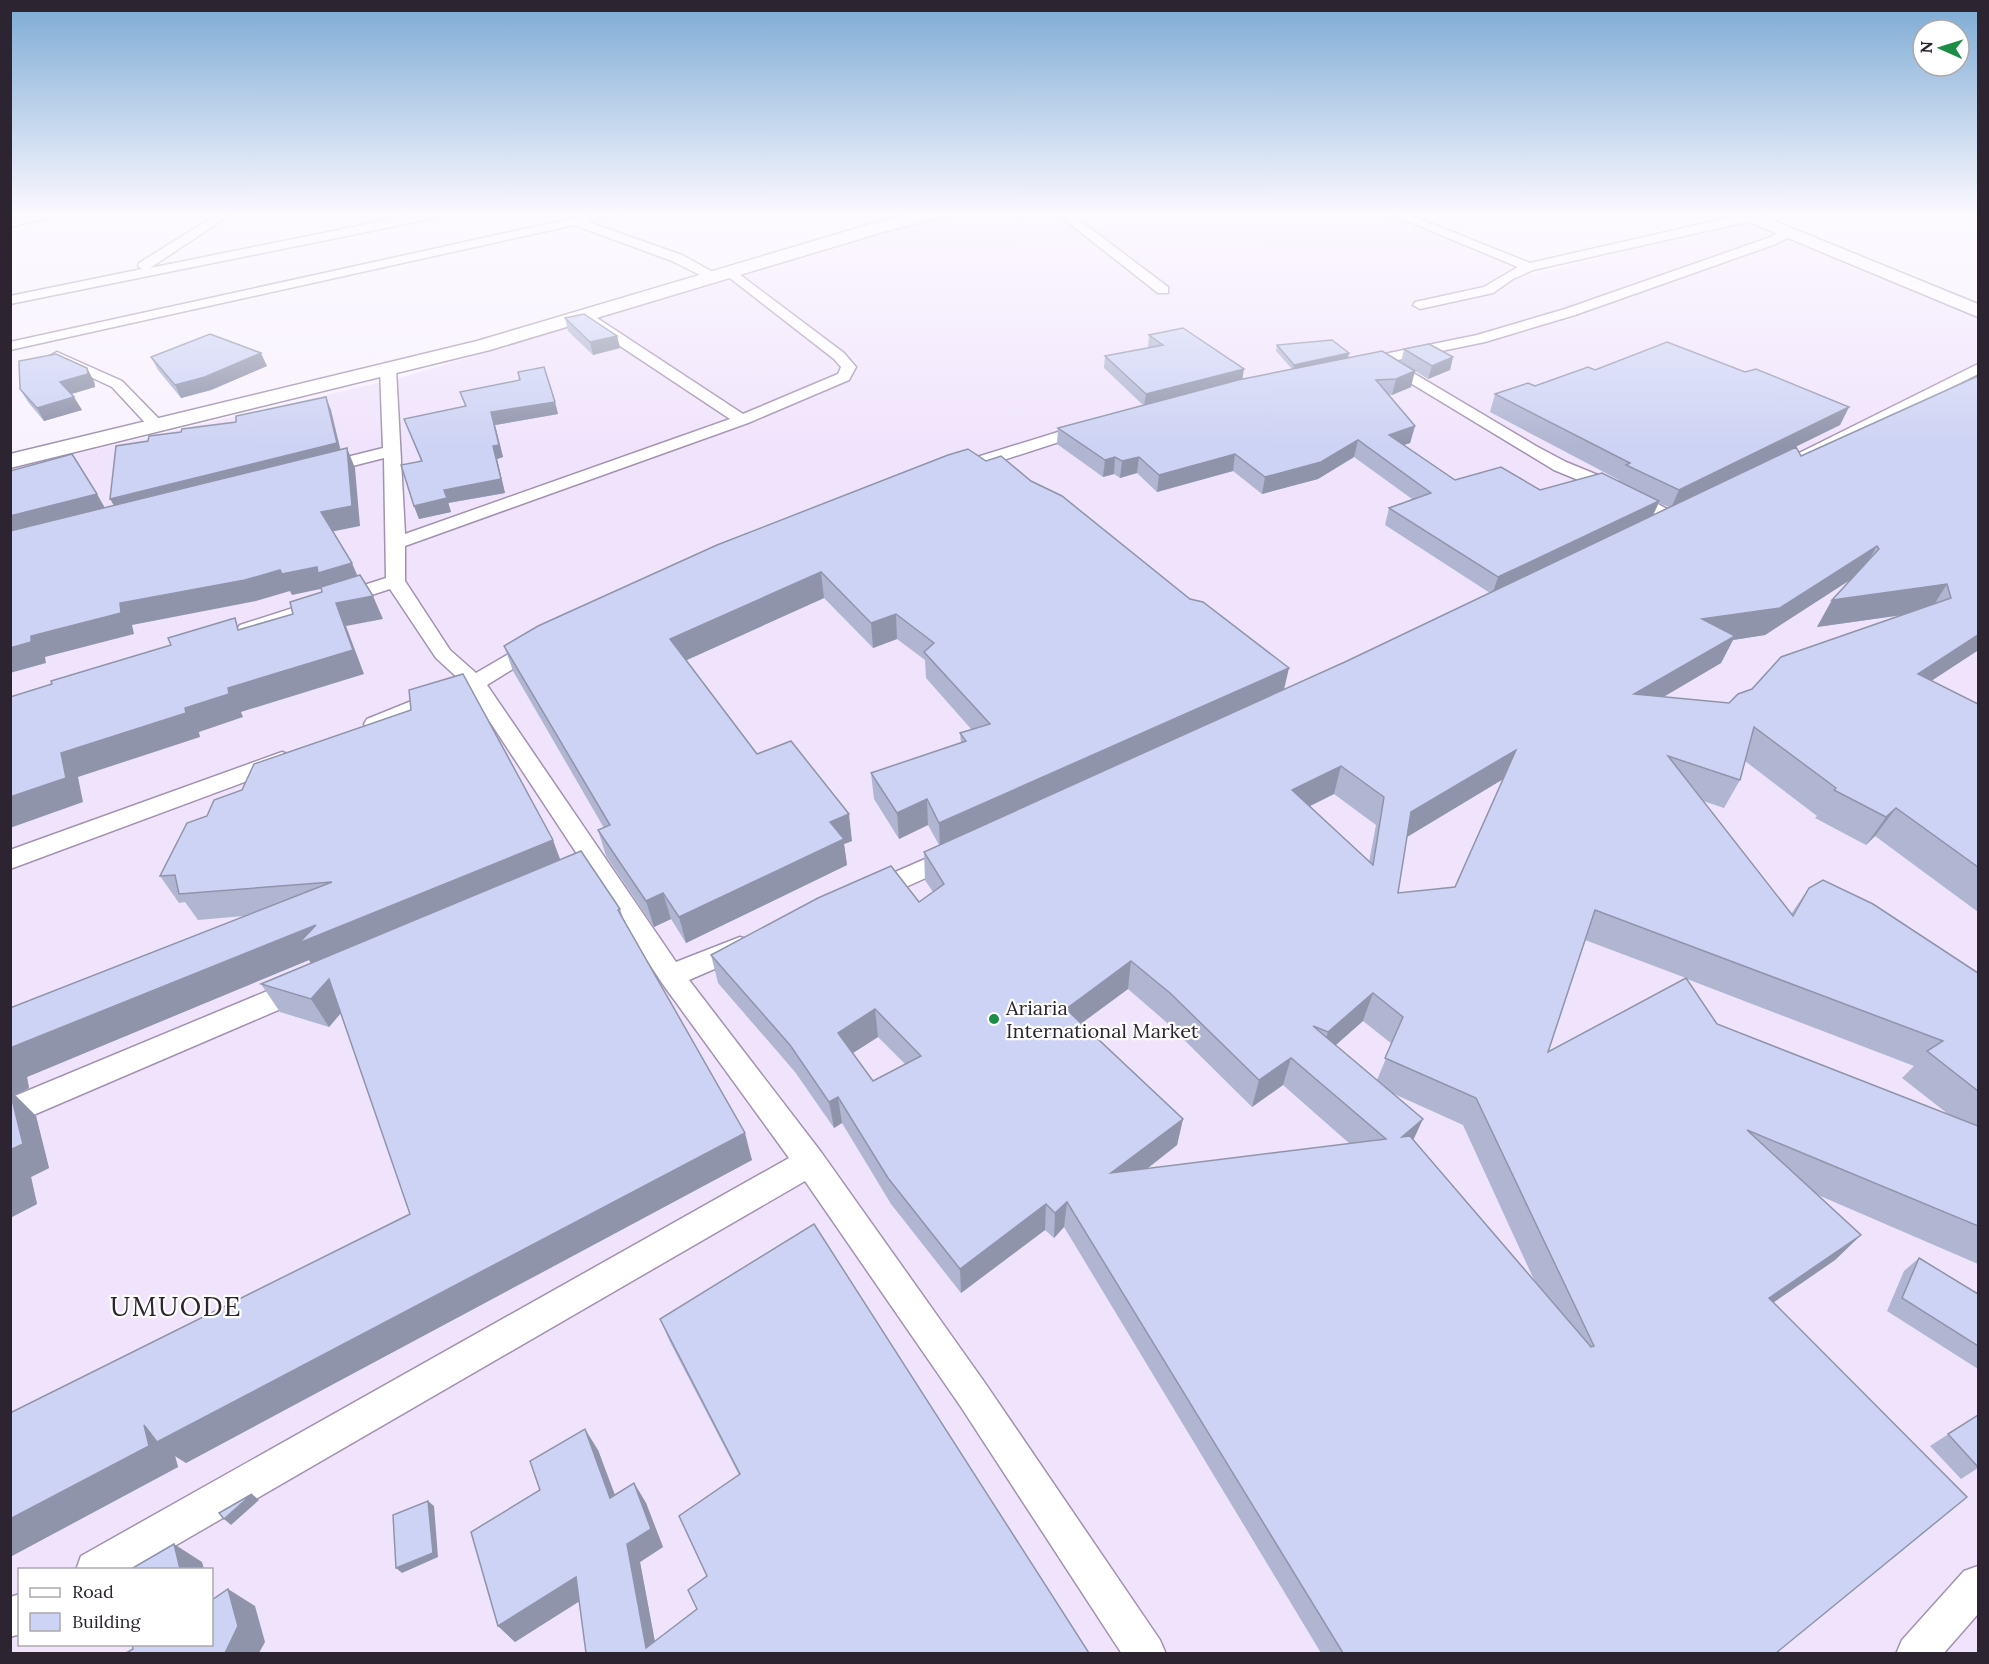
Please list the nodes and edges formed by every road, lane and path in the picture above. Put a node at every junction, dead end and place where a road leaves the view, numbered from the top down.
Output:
1 (54, 291) edge
2 (260, 291) edge
3 (670, 291) edge
4 (745, 291) edge
5 (1485, 291) edge
6 (1631, 291) edge
7 (1929, 291) edge
8 (1956, 291) edge
9 (1978, 299) edge
10 (10, 300) edge
11 (1420, 305) dead end
12 (1978, 311) edge
13 (585, 316) junction
14 (28, 342) junction
15 (10, 346) edge
16 (1381, 359) junction
17 (1347, 366) edge
18 (1978, 368) edge
19 (388, 369) junction
20 (742, 420) junction
21 (1107, 423) edge
22 (157, 426) junction
23 (392, 452) junction
24 (10, 461) edge
25 (1766, 473) edge
26 (302, 474) edge
27 (934, 476) edge
28 (1693, 508) edge
29 (1672, 519) junction
30 (1651, 529) edge
31 (396, 543) junction
32 (395, 581) junction
33 (229, 635) edge
34 (559, 636) edge
35 (475, 683) junction
36 (354, 733) edge
37 (299, 754) edge
38 (969, 848) edge
39 (10, 860) edge
40 (850, 902) edge
41 (755, 941) edge
42 (671, 976) junction
43 (322, 979) edge
44 (10, 1112) edge
45 (810, 1162) junction
46 (97, 1568) edge
47 (1978, 1585) edge
48 (1146, 1653) edge
49 (1916, 1653) edge

1 - 10 street
2 - 14 street
3 - 13 main road
4 - 20 street
5 - 11 street
6 - 16 street
7 - 12 main road
8 - 9 main road
13 - 19 main road
13 - 20 street
14 - 15 street
14 - 22 street
16 - 17 street
16 - 29 street
18 - 25 street
19 - 22 main road
19 - 23 street
20 - 31 street
21 - 27 street
22 - 24 main road
23 - 26 street
23 - 31 street
28 - 29 street
29 - 30 street
31 - 32 street
32 - 33 street
32 - 35 street
34 - 35 street
35 - 36 street
35 - 42 street
37 - 39 street
38 - 40 street
41 - 42 street
42 - 45 street
43 - 44 street
45 - 46 street
45 - 48 street
47 - 49 street

